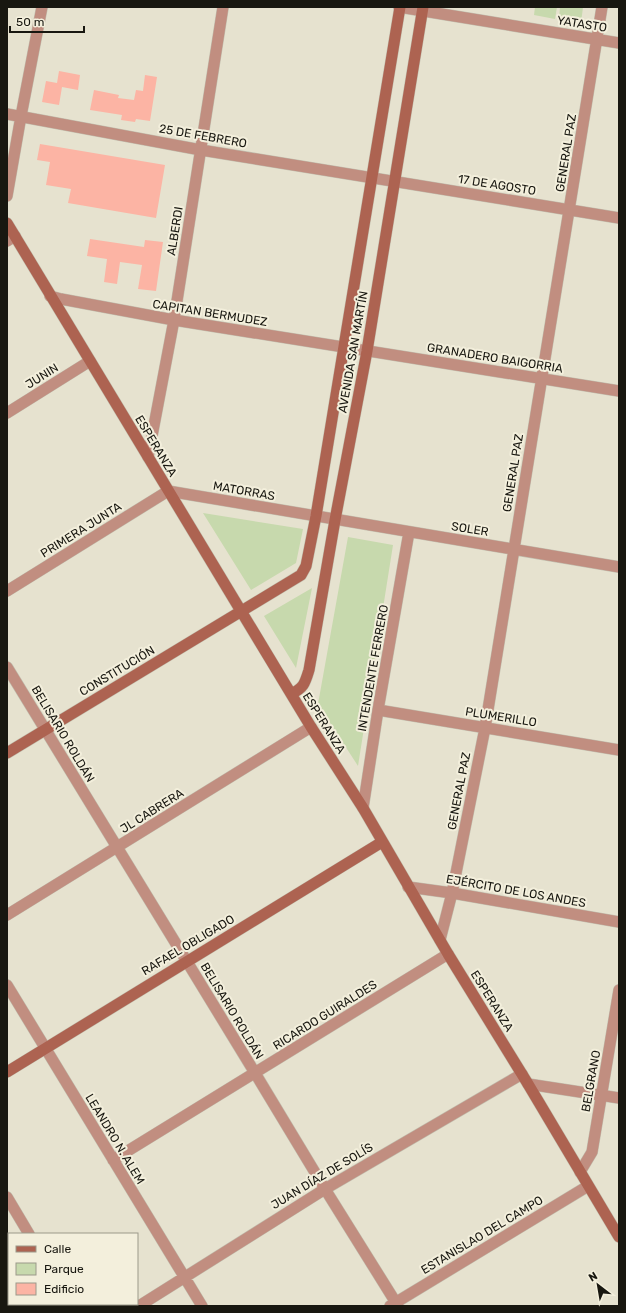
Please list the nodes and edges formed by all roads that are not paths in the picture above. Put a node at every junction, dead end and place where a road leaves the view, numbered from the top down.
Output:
1 (42, 7) edge
2 (222, 7) edge
3 (400, 7) edge
4 (602, 7) edge
5 (423, 9) edge
6 (597, 40) junction
7 (619, 43) edge
8 (7, 114) edge
9 (21, 116) junction
10 (200, 150) junction
11 (372, 177) junction
12 (395, 182) junction
13 (7, 196) edge
14 (569, 210) junction
15 (619, 218) edge
16 (7, 223) edge
17 (11, 239) edge
18 (50, 296) junction
19 (174, 320) junction
20 (344, 347) junction
21 (367, 351) junction
22 (90, 361) junction
23 (542, 379) junction
24 (619, 391) edge
25 (7, 413) edge
26 (148, 457) junction
27 (168, 491) junction
28 (316, 516) junction
29 (335, 520) junction
30 (409, 532) junction
31 (514, 549) junction
32 (619, 567) edge
33 (7, 592) edge
34 (241, 611) junction
35 (7, 667) edge
36 (291, 694) junction
37 (378, 710) junction
38 (311, 727) junction
39 (485, 728) junction
40 (45, 730) junction
41 (619, 750) edge
42 (7, 753) edge
43 (363, 808) junction
44 (382, 842) junction
45 (117, 848) junction
46 (408, 887) junction
47 (452, 893) junction
48 (7, 915) edge
49 (619, 922) edge
50 (440, 940) junction
51 (448, 954) junction
52 (187, 961) junction
53 (7, 985) edge
54 (619, 990) edge
55 (45, 1048) junction
56 (7, 1072) edge
57 (255, 1073) junction
58 (525, 1079) junction
59 (602, 1096) junction
60 (619, 1098) edge
61 (113, 1160) junction
62 (580, 1172) junction
63 (588, 1186) junction
64 (324, 1189) junction
65 (7, 1198) edge
66 (28, 1233) edge
67 (619, 1237) edge
68 (184, 1277) junction
69 (394, 1305) edge
70 (139, 1306) edge
71 (202, 1306) edge

1 - 9 street
2 - 10 street, ALBERDI
3 - 5 street, YATASTO
3 - 11 main road, AVENIDA SAN MARTÍN
4 - 6 street, GENERAL PAZ
5 - 6 street, YATASTO
5 - 12 main road, AVENIDA SAN MARTÍN
6 - 7 street, YATASTO
6 - 14 street, GENERAL PAZ
8 - 9 street, 25 DE FEBRERO
9 - 10 street, 25 DE FEBRERO
9 - 13 street
10 - 11 street, 25 DE FEBRERO
10 - 19 street, ALBERDI
11 - 12 street, 25 DE FEBRERO
11 - 20 main road, AVENIDA SAN MARTÍN
12 - 14 street, 17 DE AGOSTO
12 - 21 main road, AVENIDA SAN MARTÍN
14 - 15 street, 17 DE AGOSTO
14 - 23 street, GENERAL PAZ
16 - 17 main road, ESPERANZA
17 - 18 main road, ESPERANZA
18 - 19 street, CAPITAN BERMUDEZ
18 - 22 main road, ESPERANZA
19 - 20 street, CAPITAN BERMUDEZ
19 - 26 street, ALBERDI
20 - 21 street, CAPITAN BERMUDEZ
20 - 28 main road, AVENIDA SAN MARTÍN
21 - 23 street, GRANADERO BAIGORRIA
21 - 29 main road, AVENIDA SAN MARTÍN
22 - 25 street, JUNIN
22 - 26 main road, ESPERANZA
23 - 24 street, GRANADERO BAIGORRIA
23 - 31 street, GENERAL PAZ
26 - 27 main road, ESPERANZA
27 - 28 street, MATORRAS
27 - 33 street, PRIMERA JUNTA
27 - 34 main road, ESPERANZA
28 - 29 street, SOLER
28 - 34 main road, AVENIDA SAN MARTÍN
29 - 30 street, SOLER
29 - 36 main road, AVENIDA SAN MARTÍN
30 - 31 street, SOLER
30 - 37 street, INTENDENTE FERRERO
31 - 32 street, SOLER
31 - 39 street, GENERAL PAZ
34 - 36 main road, ESPERANZA
34 - 40 main road, CONSTITUCIÓN
35 - 40 street, BELISARIO ROLDÁN
36 - 38 main road, ESPERANZA
37 - 39 street, PLUMERILLO
37 - 43 street, INTENDENTE FERRERO
38 - 43 main road, ESPERANZA
38 - 45 street, JL CABRERA
39 - 41 street, PLUMERILLO
39 - 47 street, GENERAL PAZ
40 - 42 main road, CONSTITUCIÓN
40 - 45 street, BELISARIO ROLDÁN
43 - 44 main road, ESPERANZA
44 - 46 main road, ESPERANZA
44 - 52 main road, RAFAEL OBLIGADO
45 - 48 street, JL CABRERA
45 - 52 street, BELISARIO ROLDÁN
46 - 47 street, EJÉRCITO DE LOS ANDES
46 - 50 main road, ESPERANZA
47 - 49 street, EJÉRCITO DE LOS ANDES
47 - 50 street, GENERAL PAZ
50 - 51 main road, ESPERANZA
51 - 57 street, RICARDO GUIRALDES
51 - 58 main road, ESPERANZA
52 - 55 main road, RAFAEL OBLIGADO
52 - 57 street, BELISARIO ROLDÁN
53 - 55 street, LEANDRO N. ALEM
54 - 59 street, BELGRANO
55 - 56 main road, RAFAEL OBLIGADO
55 - 61 street, LEANDRO N. ALEM
57 - 61 street, RICARDO GUIRALDES
57 - 64 street, BELISARIO ROLDÁN
58 - 59 street
58 - 62 main road, ESPERANZA
58 - 64 street, JUAN DÍAZ DE SOLÍS
59 - 60 street
59 - 62 street, BELGRANO
61 - 68 street, LEANDRO N. ALEM
62 - 63 main road, ESPERANZA
63 - 67 main road, ESPERANZA
63 - 69 street, ESTANISLAO DEL CAMPO
64 - 68 street, JUAN DÍAZ DE SOLÍS
64 - 69 street, BELISARIO ROLDÁN
65 - 66 street
68 - 70 street, JUAN DÍAZ DE SOLÍS
68 - 71 street, LEANDRO N. ALEM

